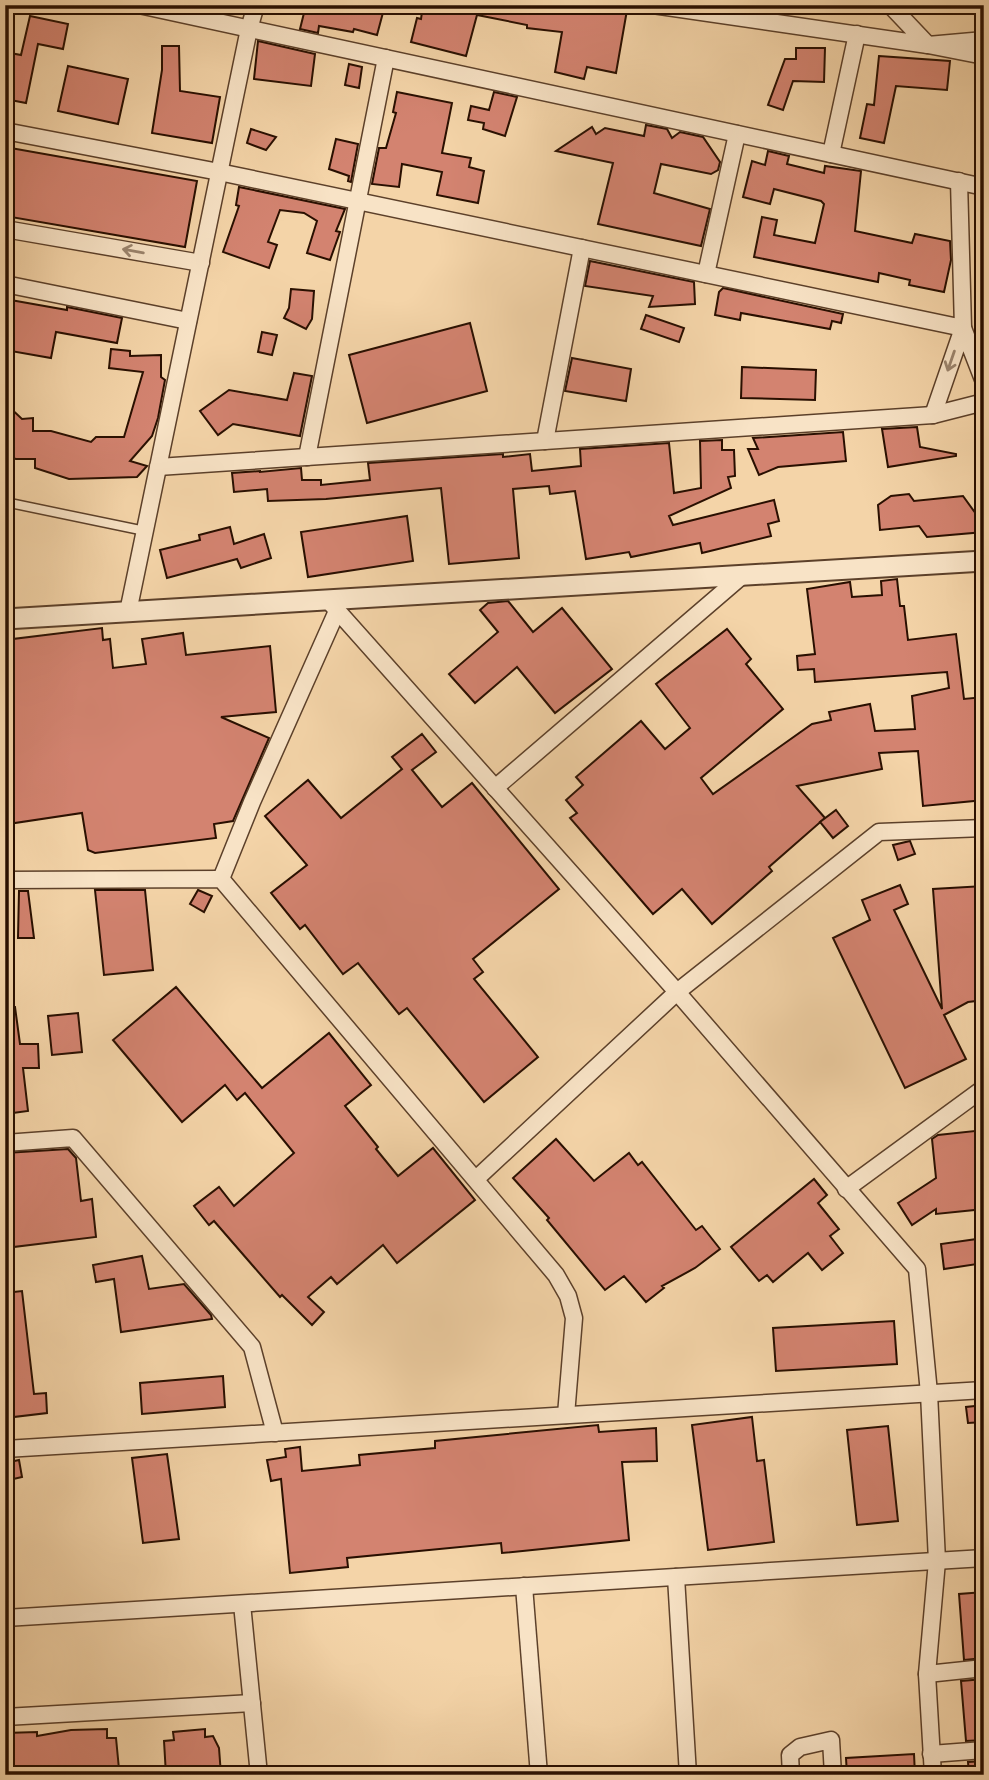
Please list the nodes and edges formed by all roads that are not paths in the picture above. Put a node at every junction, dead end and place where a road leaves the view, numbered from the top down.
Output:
1 (139, 5) edge
2 (256, 5) edge
3 (653, 5) edge
4 (890, 5) edge
5 (249, 29) junction
6 (857, 34) junction
7 (984, 40) edge
8 (928, 45) junction
9 (984, 56) edge
10 (386, 58) junction
11 (5, 131) edge
12 (737, 134) junction
13 (831, 154) junction
14 (219, 172) junction
15 (959, 181) junction
16 (984, 187) edge
17 (358, 201) junction
18 (5, 229) edge
19 (582, 248) junction
20 (201, 263) junction
21 (706, 274) junction
22 (5, 284) edge
23 (188, 321) junction
24 (963, 328) junction
25 (984, 382) edge
26 (984, 402) edge
27 (933, 415) junction
28 (545, 441) junction
29 (307, 457) junction
30 (158, 467) junction
31 (5, 502) edge
32 (145, 531) junction
33 (984, 561) edge
34 (743, 575) junction
35 (332, 605) junction
36 (128, 612) junction
37 (5, 620) edge
38 (495, 788) junction
39 (984, 828) edge
40 (221, 879) junction
41 (5, 880) edge
42 (677, 992) junction
43 (984, 1088) edge
44 (5, 1143) edge
45 (476, 1179) junction
46 (846, 1189) junction
47 (984, 1390) edge
48 (929, 1393) junction
49 (566, 1415) junction
50 (275, 1433) junction
51 (5, 1449) edge
52 (984, 1558) edge
53 (937, 1560) junction
54 (676, 1577) junction
55 (524, 1586) junction
56 (243, 1604) junction
57 (5, 1618) edge
58 (984, 1668) edge
59 (927, 1674) junction
60 (252, 1703) junction
61 (5, 1717) edge
62 (984, 1750) edge
63 (931, 1754) junction
64 (259, 1775) edge
65 (539, 1775) edge
66 (688, 1775) edge
67 (791, 1775) edge
68 (833, 1775) edge
69 (933, 1775) edge

1 - 5 street
2 - 5 street
3 - 6 street
4 - 8 street
5 - 10 street
5 - 14 street
6 - 8 street
6 - 13 street
7 - 8 street
8 - 9 street
10 - 12 street
10 - 17 street
11 - 14 street
12 - 13 street
12 - 21 street
13 - 15 street
14 - 17 street
14 - 20 street
15 - 16 street
15 - 24 street
17 - 19 street
17 - 29 street
20 -> 18 street
19 - 21 street
19 - 28 street
20 - 23 street
21 - 24 street
22 - 23 street
23 - 30 street
24 - 25 street
24 -> 27 street
26 - 27 street
27 - 28 street
28 - 29 street
29 - 30 street
30 - 32 street
31 - 32 lane
32 - 36 street
33 - 34 street
34 - 35 street
34 - 38 street
35 - 36 street
35 - 38 street
35 - 40 street
36 - 37 street
38 - 42 street
39 - 42 street
40 - 41 street
40 - 45 street
42 - 45 street
42 - 46 street
43 - 46 street
44 - 50 street
45 - 49 street
46 - 48 street
47 - 48 street
48 - 49 street
48 - 53 street
49 - 50 street
50 - 51 street
52 - 53 street
53 - 54 street
53 - 59 street
54 - 55 street
54 - 66 street
55 - 56 street
55 - 65 street
56 - 57 street
56 - 60 street
58 - 59 street
59 - 63 street
60 - 61 street
60 - 64 street
62 - 63 street
63 - 69 street
67 - 68 street

